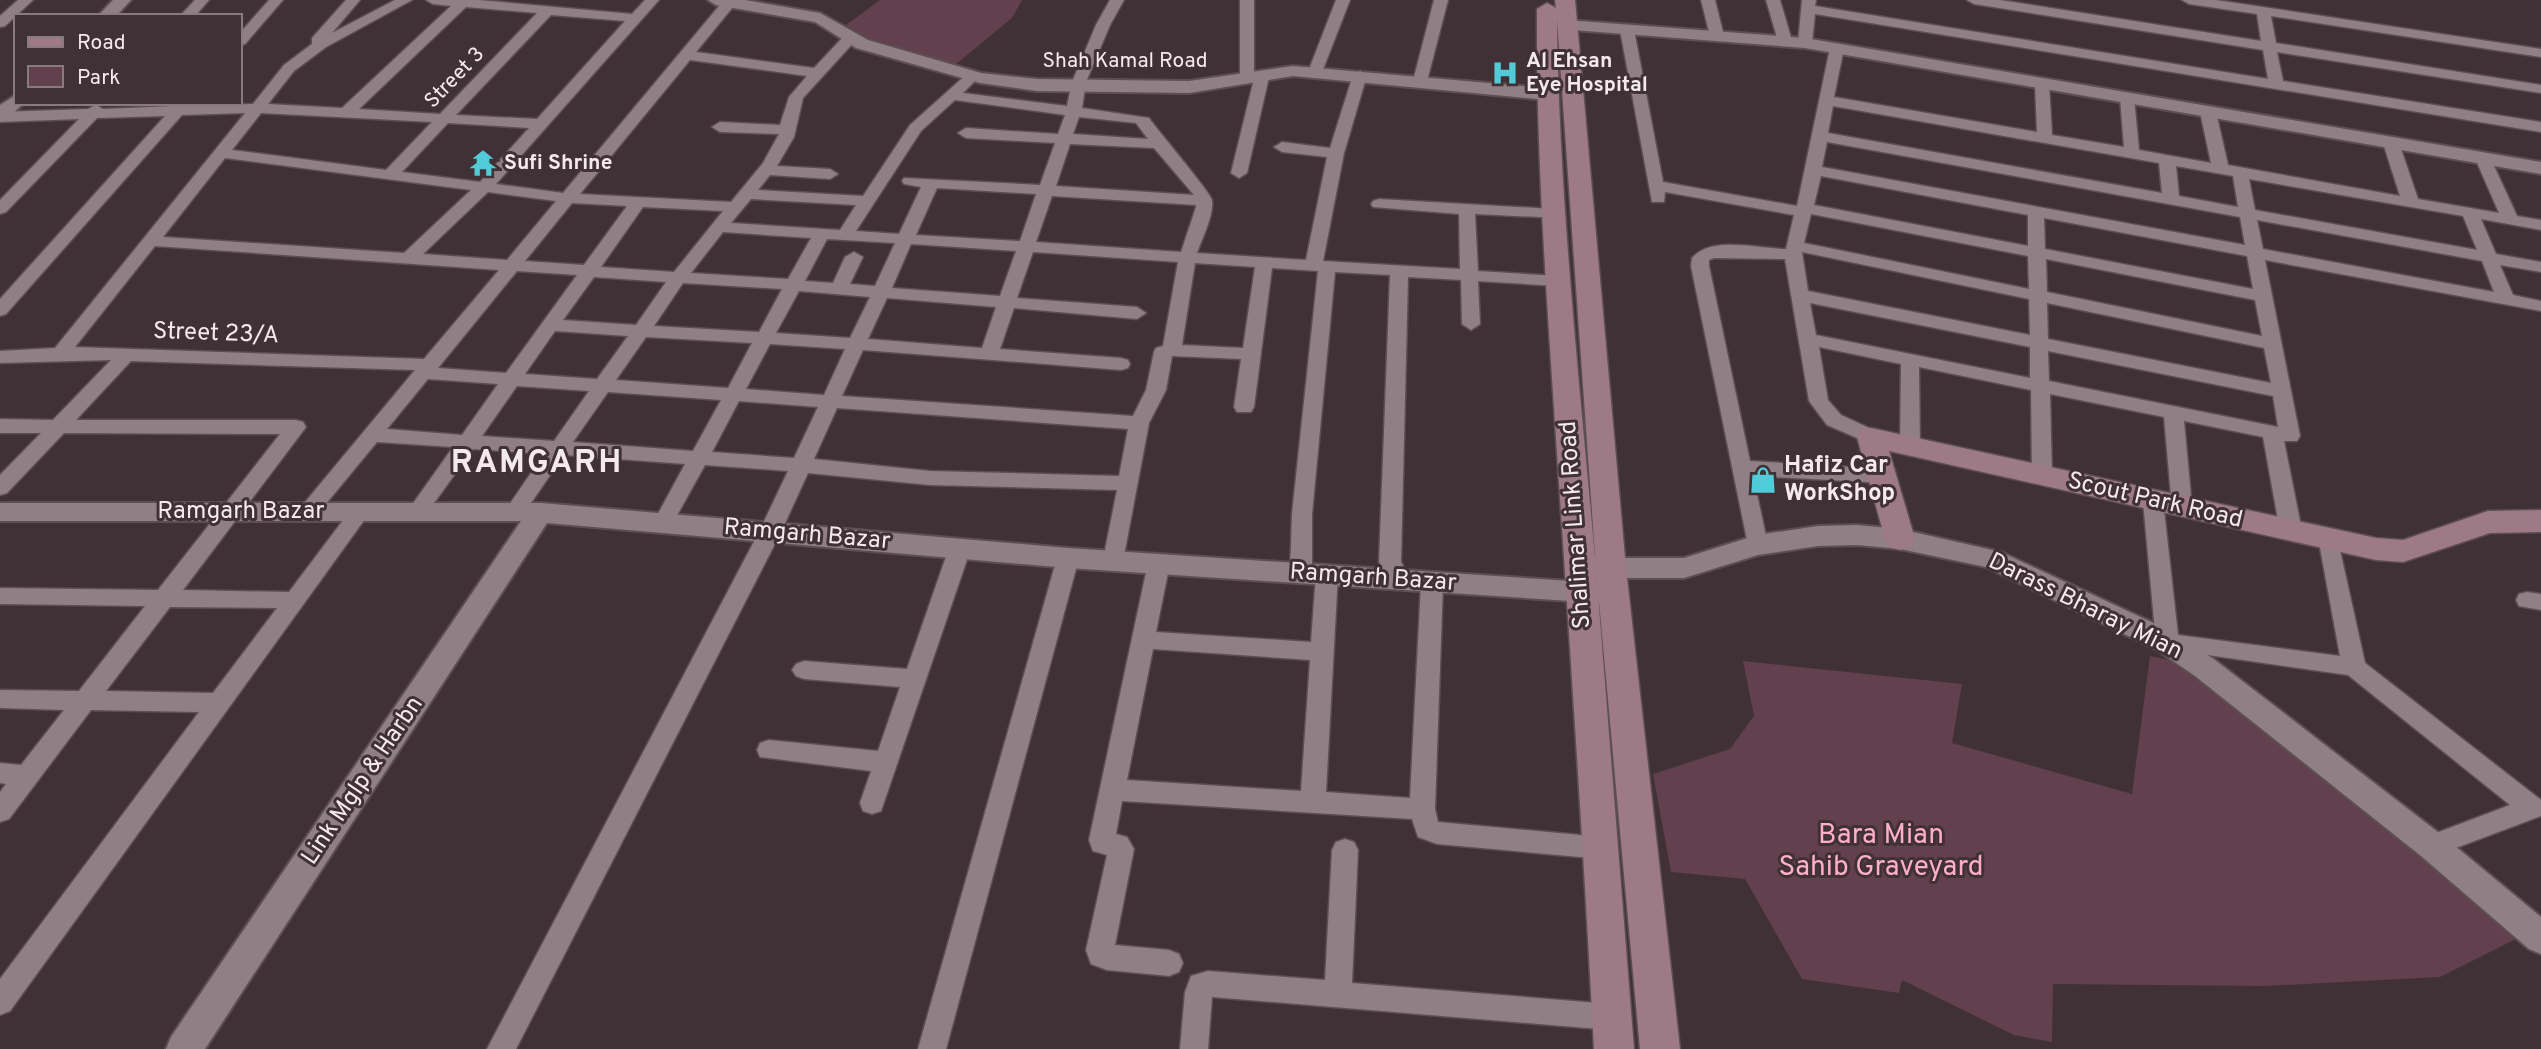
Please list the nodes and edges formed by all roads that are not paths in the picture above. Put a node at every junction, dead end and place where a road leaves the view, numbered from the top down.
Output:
1 (26, 0) edge
2 (123, 0) edge
3 (202, 0) edge
4 (276, 0) edge
5 (353, 0) edge
6 (405, 0) edge
7 (433, 0) edge
8 (652, 0) edge
9 (1118, 0) edge
10 (1247, 0) edge
11 (1343, 0) edge
12 (1441, 0) edge
13 (1708, 0) edge
14 (1773, 0) edge
15 (1974, 0) edge
16 (2189, 0) edge
17 (723, 1) edge
18 (461, 3) junction
19 (757, 3) edge
20 (1809, 5) edge
21 (2279, 7) edge
22 (1556, 8) edge
23 (548, 10) junction
24 (2263, 11) junction
25 (108, 14) edge
26 (189, 14) edge
27 (635, 18) junction
28 (0, 23) edge
29 (1627, 30) junction
30 (1717, 36) junction
31 (850, 38) junction
32 (242, 39) edge
33 (1785, 41) junction
34 (1805, 43) junction
35 (2268, 46) junction
36 (1837, 48) junction
37 (309, 51) junction
38 (2541, 53) edge
39 (686, 55) junction
40 (1315, 72) junction
41 (818, 73) junction
42 (1360, 75) junction
43 (973, 76) junction
44 (1255, 78) junction
45 (1420, 81) junction
46 (2042, 84) junction
47 (2276, 84) junction
48 (1080, 88) junction
49 (1124, 88) junction
50 (2541, 89) edge
51 (1547, 94) junction
52 (952, 95) junction
53 (2126, 98) junction
54 (1826, 100) junction
55 (14, 103) edge
56 (181, 107) edge
57 (257, 108) junction
58 (97, 109) edge
59 (1074, 110) junction
60 (2208, 112) junction
61 (346, 113) junction
62 (1115, 115) junction
63 (0, 116) edge
64 (445, 118) junction
65 (541, 124) junction
66 (720, 127) dead end
67 (2541, 127) edge
68 (788, 130) junction
69 (966, 133) dead end
70 (1821, 136) junction
71 (1064, 138) junction
72 (2045, 139) junction
73 (2391, 143) junction
74 (1160, 144) junction
75 (1282, 147) dead end
76 (222, 153) junction
77 (1336, 153) junction
78 (2018, 153) junction
79 (2132, 154) junction
80 (2483, 159) junction
81 (2167, 160) junction
82 (2541, 168) edge
83 (766, 170) junction
84 (1814, 170) junction
85 (2221, 170) junction
86 (1239, 173) dead end
87 (2240, 173) junction
88 (391, 174) junction
89 (830, 174) dead end
90 (911, 181) dead end
91 (931, 183) junction
92 (485, 186) junction
93 (1045, 192) junction
94 (568, 198) junction
95 (2171, 200) junction
96 (743, 201) junction
97 (867, 201) junction
98 (1204, 201) junction
99 (638, 202) junction
100 (2411, 203) junction
101 (1379, 204) dead end
102 (0, 209) edge
103 (1467, 209) junction
104 (1804, 210) junction
105 (2036, 211) junction
106 (2470, 213) junction
107 (1554, 214) junction
108 (2248, 214) junction
109 (2511, 220) junction
110 (2541, 225) edge
111 (719, 228) junction
112 (821, 235) junction
113 (844, 237) junction
114 (906, 240) junction
115 (151, 241) junction
116 (1026, 247) junction
117 (1794, 250) junction
118 (2037, 252) junction
119 (2255, 252) junction
120 (1188, 256) junction
121 (854, 257) dead end
122 (2489, 258) junction
123 (408, 259) junction
124 (1264, 261) junction
125 (1321, 265) junction
126 (511, 266) junction
127 (2541, 267) edge
128 (1399, 270) junction
129 (588, 271) junction
130 (1469, 275) junction
131 (678, 277) junction
132 (1558, 281) junction
133 (794, 285) junction
134 (839, 289) junction
135 (882, 292) junction
136 (1800, 295) junction
137 (2038, 296) junction
138 (2263, 296) junction
139 (2506, 299) junction
140 (1007, 302) junction
141 (2541, 306) edge
142 (0, 310) edge
143 (1137, 313) dead end
144 (1471, 324) dead end
145 (550, 325) junction
146 (640, 331) junction
147 (765, 338) junction
148 (1808, 339) junction
149 (2038, 343) junction
150 (857, 344) junction
151 (2272, 344) junction
152 (1172, 350) junction
153 (61, 354) junction
154 (989, 354) junction
155 (1251, 354) junction
156 (126, 355) junction
157 (0, 357) edge
158 (1910, 360) junction
159 (1121, 364) dead end
160 (426, 369) junction
161 (511, 379) junction
162 (603, 385) junction
163 (2039, 386) junction
164 (2282, 392) junction
165 (734, 394) junction
166 (831, 401) junction
167 (1244, 407) dead end
168 (2173, 413) junction
169 (1139, 423) junction
170 (0, 426) edge
171 (59, 426) junction
172 (2272, 433) junction
173 (372, 435) junction
174 (1871, 437) junction
175 (467, 442) junction
176 (1910, 447) junction
177 (559, 448) junction
178 (699, 458) junction
179 (801, 465) junction
180 (1742, 468) junction
181 (1884, 476) junction
182 (2042, 476) junction
183 (1128, 483) junction
184 (0, 488) edge
185 (2167, 504) junction
186 (0, 512) edge
187 (233, 512) junction
188 (308, 512) junction
189 (360, 512) junction
190 (417, 512) junction
191 (528, 512) junction
192 (2541, 521) edge
193 (663, 523) junction
194 (2291, 531) junction
195 (770, 532) junction
196 (2329, 537) junction
197 (1900, 539) junction
198 (1757, 545) junction
199 (960, 548) junction
200 (1068, 558) junction
201 (1114, 560) junction
202 (1159, 563) junction
203 (1314, 573) junction
204 (1400, 580) junction
205 (1581, 580) junction
206 (1612, 582) junction
207 (1432, 583) junction
208 (0, 596) edge
209 (166, 598) junction
210 (296, 600) junction
211 (1144, 640) junction
212 (2167, 642) junction
213 (1322, 652) junction
214 (2354, 667) junction
215 (804, 670) dead end
216 (915, 679) junction
217 (0, 699) edge
218 (86, 702) junction
219 (220, 703) junction
220 (769, 750) dead end
221 (886, 762) junction
222 (0, 773) edge
223 (28, 776) junction
224 (1113, 790) junction
225 (1313, 802) junction
226 (872, 803) dead end
227 (1422, 809) junction
228 (0, 811) edge
229 (2432, 846) junction
230 (1602, 848) junction
231 (1345, 850) dead end
232 (2541, 938) edge
233 (1169, 963) dead end
234 (1338, 996) junction
235 (0, 1002) edge
236 (1611, 1017) junction
237 (1194, 1048) edge
238 (184, 1049) edge
239 (501, 1049) edge
240 (932, 1049) edge
241 (1614, 1049) edge
242 (1660, 1049) edge

1 - 28 street
2 - 25 street
3 - 26 street
4 - 32 street
5 - 37 street
6 - 37 street
7 - 18 street
8 - 27 street
9 - 48 street
10 - 44 street
11 - 40 street
12 - 45 street
13 - 30 street
14 - 33 street
15 - 35 street
16 - 24 street
17 - 19 street, Shah Kamal Road
17 - 39 street
18 - 23 street
18 - 61 street
19 - 31 street, Shah Kamal Road
20 - 34 street
20 - 47 street
21 - 24 street
21 - 38 street
22 - 29 street
22 - 51 main road, Shalimar Link Road
22 - 206 main road, Shalimar Link Road
23 - 27 street
23 - 64 street, Street 3
24 - 35 street
27 - 65 street
29 - 30 street
29 - 104 street
30 - 33 street
31 - 41 street
31 - 43 street, Shah Kamal Road
33 - 34 street
34 - 36 street
35 - 47 street
35 - 50 street
36 - 46 street
36 - 54 street
37 - 57 street
39 - 41 street
39 - 94 street
40 - 42 street, Shah Kamal Road
40 - 44 street, Shah Kamal Road
41 - 68 street
42 - 45 street, Shah Kamal Road
42 - 77 street
43 - 48 street, Shah Kamal Road
43 - 52 street
44 - 49 street, Shah Kamal Road
44 - 86 street
45 - 51 street, Shah Kamal Road
46 - 53 street
46 - 72 street
47 - 67 street
48 - 49 street, Shah Kamal Road
48 - 59 street
49 - 62 street
51 - 107 main road, Shalimar Link Road
52 - 59 street
52 - 97 street
53 - 60 street
53 - 79 street
54 - 70 street
54 - 78 street
55 - 63 street
56 - 57 street
56 - 58 street
56 - 142 street
57 - 61 street
57 - 76 street
58 - 63 street
58 - 102 street
59 - 62 street
59 - 71 street
60 - 73 street
60 - 85 street
61 - 64 street
62 - 74 street
64 - 65 street
64 - 88 street, Street 3
65 - 92 street
66 - 68 street
68 - 83 street
69 - 71 street
70 - 78 street
70 - 84 street
71 - 74 street
71 - 93 street
72 - 78 street
72 - 79 street
73 - 80 street
73 - 100 street
74 - 98 street
75 - 77 street
76 - 88 street
76 - 115 street
77 - 125 street
78 - 95 street
79 - 81 street
80 - 82 street
80 - 109 street
81 - 85 street
81 - 95 street
83 - 89 street
83 - 96 street
84 - 104 street
84 - 105 street
85 - 87 street
87 - 100 street
87 - 108 street
88 - 92 street
90 - 91 street
91 - 93 street
91 - 114 street
92 - 94 street
92 - 123 street
93 - 98 street
93 - 116 street
94 - 99 street
94 - 126 street
95 - 108 street
96 - 97 street
96 - 99 street
96 - 111 street
97 - 113 street
98 - 120 street
99 - 129 street
100 - 106 street
101 - 103 street
103 - 107 street
103 - 130 street
104 - 117 street
104 - 118 street
105 - 118 street
105 - 119 street
106 - 109 street
106 - 122 street
107 - 132 main road, Shalimar Link Road
108 - 119 street
108 - 122 street
109 - 110 street
111 - 112 street
111 - 131 street
112 - 113 street
112 - 133 street
113 - 114 street
114 - 116 street
114 - 135 street
115 - 123 street
115 - 153 street
116 - 120 street
116 - 140 street
117 - 136 street
117 - 137 street
117 - 180 street
118 - 137 street
118 - 138 street
119 - 138 street
119 - 139 street
120 - 124 street
120 - 152 street
121 - 134 street
122 - 127 street
122 - 139 street
123 - 126 street
124 - 125 street
124 - 155 street
125 - 128 street
125 - 203 street
126 - 129 street
126 - 160 street
128 - 130 street
128 - 204 street
129 - 131 street
129 - 145 street
130 - 132 street
130 - 144 street
131 - 133 street
131 - 146 street
132 - 205 main road, Shalimar Link Road
133 - 134 street
133 - 147 street
134 - 135 street
135 - 140 street
135 - 150 street
136 - 148 street
136 - 149 street
137 - 149 street
137 - 151 street
138 - 151 street
139 - 141 street
140 - 143 street
140 - 154 street
145 - 146 street
145 - 161 street
146 - 147 street
146 - 162 street
147 - 150 street
147 - 165 street
148 - 158 street
148 - 174 street
149 - 163 street
149 - 164 street
150 - 154 street
150 - 166 street
151 - 164 street
152 - 155 street
152 - 169 street
153 - 156 street, Street 23/A
153 - 157 street, Street 23/A
154 - 159 street
155 - 167 street
156 - 160 street, Street 23/A
156 - 171 street
158 - 163 street
158 - 176 street
160 - 161 street, Street 23/A
160 - 173 street
161 - 162 street, Street 23/A
161 - 175 street
162 - 165 street, Street 23/A
162 - 177 street
163 - 168 street
163 - 182 street
164 - 172 street
165 - 166 street, Street 23/A
165 - 178 street
166 - 169 street, Street 23/A
166 - 179 street
168 - 172 street
168 - 185 street
169 - 183 street
170 - 171 street
171 - 184 street
171 - 187 street
172 - 194 street
173 - 175 street
173 - 188 street
174 - 176 main road, Scout Park Road
174 - 181 main road
175 - 177 street
175 - 190 street
176 - 182 main road, Scout Park Road
177 - 178 street
177 - 191 street
178 - 179 street
178 - 193 street
179 - 183 street
179 - 195 street
180 - 181 street
180 - 198 street
181 - 197 main road
182 - 185 main road, Scout Park Road
183 - 201 street
185 - 194 main road, Scout Park Road
185 - 212 street
186 - 187 street, Ramgarh Bazar
187 - 188 street, Ramgarh Bazar
187 - 209 street
188 - 189 street, Ramgarh Bazar
189 - 190 street, Ramgarh Bazar
189 - 210 street
190 - 191 street, Ramgarh Bazar
191 - 193 street, Ramgarh Bazar
191 - 238 street, Link Mglp & Harbn
192 - 196 main road, Scout Park Road
193 - 195 street, Ramgarh Bazar
194 - 196 main road, Scout Park Road
195 - 199 street, Ramgarh Bazar
195 - 239 street
196 - 214 street
197 - 198 street, Darass Bharay Mian
197 - 212 street, Darass Bharay Mian
198 - 206 street, Darass Bharay Mian
199 - 200 street, Ramgarh Bazar
199 - 216 street
200 - 201 street, Ramgarh Bazar
200 - 240 street
201 - 202 street, Ramgarh Bazar
202 - 203 street, Ramgarh Bazar
202 - 211 street
203 - 204 street, Ramgarh Bazar
203 - 213 street
204 - 207 street, Ramgarh Bazar
205 - 206 street, Darass Bharay Mian
205 - 207 street, Ramgarh Bazar
205 - 230 main road, Shalimar Link Road
206 - 242 main road, Shalimar Link Road
207 - 227 street
208 - 209 street
209 - 210 street
209 - 218 street
210 - 219 street
211 - 213 street
211 - 224 street
212 - 214 street
212 - 229 street, Darass Bharay Mian
213 - 225 street
214 - 229 street
215 - 216 street
216 - 221 street
217 - 218 street
218 - 219 street
218 - 223 street
219 - 235 street
220 - 221 street
221 - 226 street
222 - 223 street
223 - 228 street
224 - 225 street
224 - 233 street
225 - 227 street
227 - 230 street
229 - 232 street, Darass Bharay Mian
230 - 236 main road, Shalimar Link Road
231 - 234 street
234 - 236 street
234 - 237 street
236 - 241 main road, Shalimar Link Road

